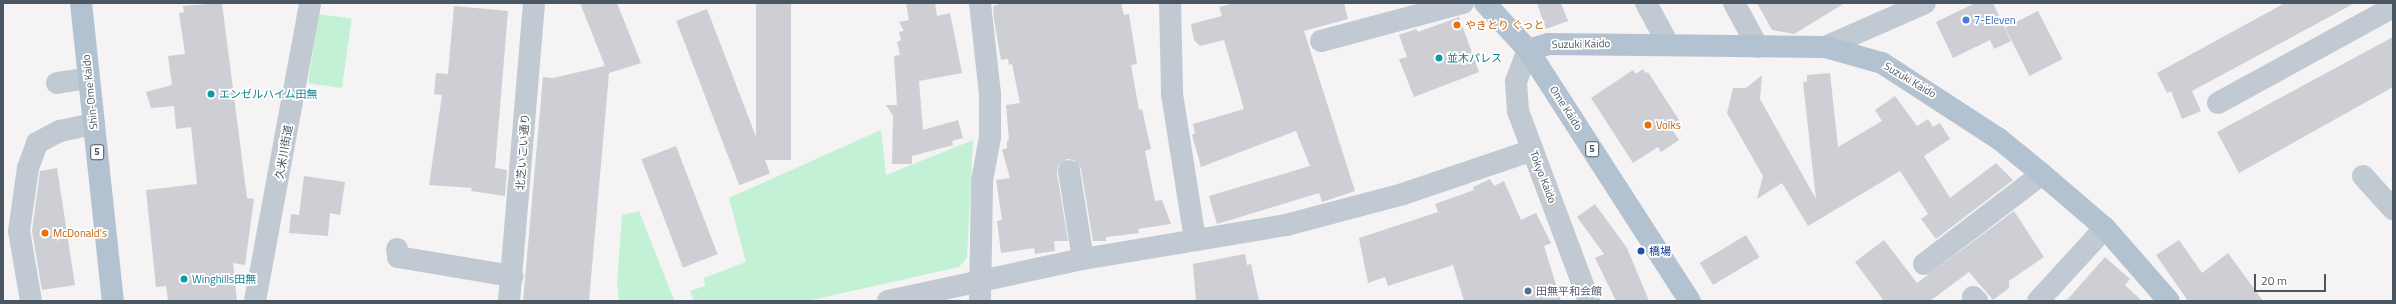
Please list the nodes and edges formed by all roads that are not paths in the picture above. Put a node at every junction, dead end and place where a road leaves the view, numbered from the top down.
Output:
1 (81, 3) edge
2 (310, 3) edge
3 (534, 3) edge
4 (980, 3) edge
5 (1170, 3) edge
6 (1463, 3) edge
7 (1485, 3) edge
8 (1646, 3) edge
9 (1734, 3) edge
10 (1925, 3) edge
11 (2393, 8) edge
12 (1320, 41) dead end
13 (1668, 44) junction
14 (1758, 47) junction
15 (1825, 47) junction
16 (1528, 50) junction
17 (89, 78) junction
18 (57, 83) dead end
19 (2218, 103) dead end
20 (94, 124) junction
21 (1532, 150) junction
22 (1069, 171) dead end
23 (2042, 174) junction
24 (2363, 176) dead end
25 (2393, 209) edge
26 (2105, 228) junction
27 (1195, 240) junction
28 (397, 249) dead end
29 (1083, 259) junction
30 (1924, 264) dead end
31 (512, 276) junction
32 (979, 291) edge
33 (31, 301) edge
34 (113, 301) edge
35 (255, 301) edge
36 (509, 301) edge
37 (888, 301) edge
38 (1589, 301) edge
39 (1690, 301) edge
40 (2038, 301) edge
41 (2169, 301) edge

1 - 17 main road, Shin-Ome Kaido / 5
2 - 35 street, 久米川街道
3 - 31 street, 北芝いこい通り
4 - 32 street
5 - 27 street
6 - 12 street
7 - 16 main road, Ome Kaido / 5
8 - 13 street
9 - 14 street
10 - 15 street
11 - 19 street
13 - 14 main road, Suzuki Kaido
13 - 16 main road, Suzuki Kaido
14 - 15 main road, Suzuki Kaido
15 - 23 main road, Suzuki Kaido
16 - 21 street, Tokyo Kaido
16 - 39 main road, Ome Kaido / 5
17 - 18 street
17 - 20 main road, Shin-Ome Kaido / 5
20 - 33 street
20 - 34 main road, Shin-Ome Kaido / 5
21 - 27 street
21 - 38 street, Tokyo Kaido
22 - 29 street
23 - 26 main road, Suzuki Kaido
23 - 30 street
24 - 25 street
26 - 40 street
26 - 41 main road, Suzuki Kaido
27 - 29 street
28 - 31 street
29 - 32 street
31 - 36 street, 北芝いこい通り
32 - 37 street

